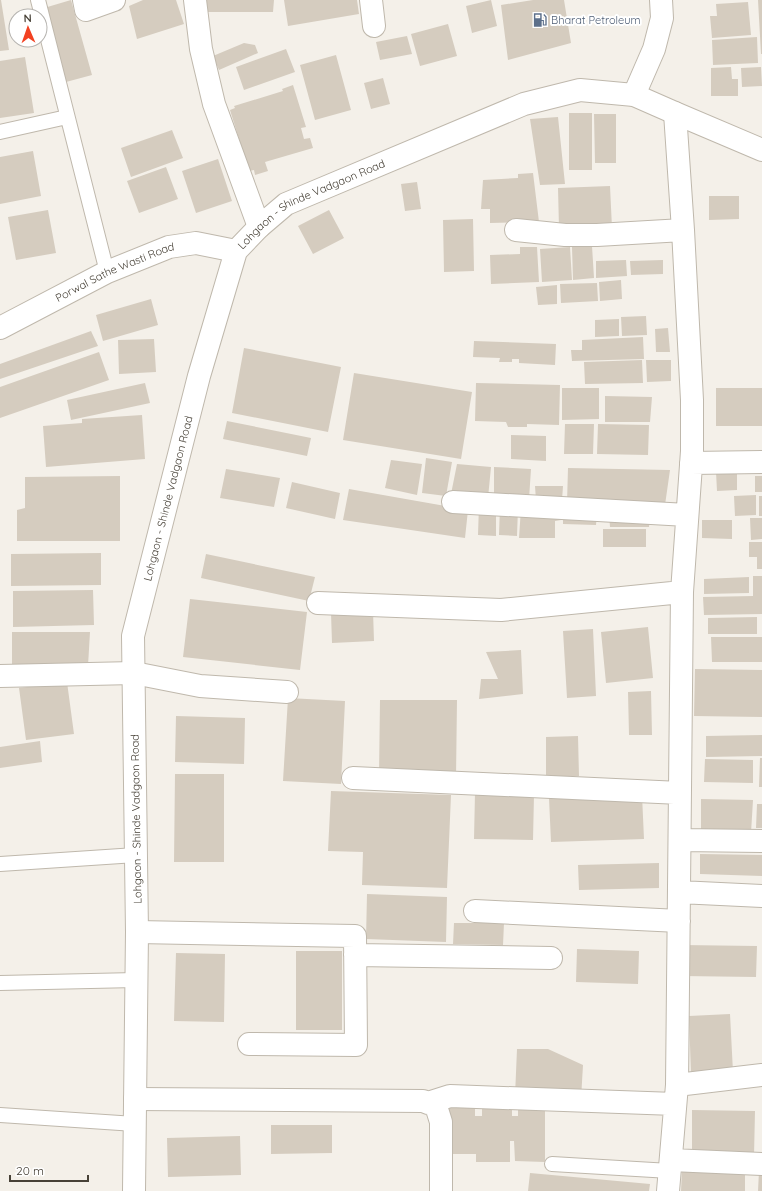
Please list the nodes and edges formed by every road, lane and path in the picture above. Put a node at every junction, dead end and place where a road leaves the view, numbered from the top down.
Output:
1 (38, 0) edge
2 (84, 0) edge
3 (114, 0) edge
4 (195, 0) edge
5 (371, 0) edge
6 (660, 0) edge
7 (374, 26) dead end
8 (634, 94) junction
9 (675, 114) junction
10 (67, 116) junction
11 (0, 132) edge
12 (762, 150) edge
13 (259, 227) junction
14 (516, 230) dead end
15 (683, 230) junction
16 (236, 251) junction
17 (107, 272) junction
18 (0, 328) edge
19 (762, 462) edge
20 (690, 463) junction
21 (453, 502) dead end
22 (687, 515) junction
23 (682, 592) junction
24 (318, 603) dead end
25 (134, 673) junction
26 (0, 676) edge
27 (287, 692) dead end
28 (353, 778) dead end
29 (680, 793) junction
30 (680, 840) junction
31 (762, 841) edge
32 (136, 855) junction
33 (0, 864) edge
34 (679, 892) junction
35 (762, 896) edge
36 (475, 910) dead end
37 (679, 921) junction
38 (137, 932) junction
39 (355, 955) junction
40 (551, 958) dead end
41 (136, 980) junction
42 (0, 983) edge
43 (249, 1044) dead end
44 (762, 1075) edge
45 (676, 1094) junction
46 (135, 1099) junction
47 (428, 1103) junction
48 (0, 1114) edge
49 (135, 1124) junction
50 (552, 1164) dead end
51 (762, 1164) edge
52 (669, 1174) edge
53 (134, 1191) edge
54 (441, 1191) edge

1 - 10 lane
2 - 3 street
4 - 13 street
5 - 7 street
6 - 8 street
8 - 9 street
8 - 13 street, Lohgaon - Shinde Vadgaon Road
9 - 12 street
9 - 15 street
10 - 11 lane
10 - 17 lane
13 - 16 street, Lohgaon - Shinde Vadgaon Road
14 - 15 street
15 - 20 street
16 - 17 street, Porwal Sathe Wasti Road
16 - 25 street, Lohgaon - Shinde Vadgaon Road
17 - 18 street, Porwal Sathe Wasti Road
19 - 20 street
20 - 22 street
21 - 22 street
22 - 23 street
23 - 24 street
23 - 29 street
25 - 26 street
25 - 27 street
25 - 32 street, Lohgaon - Shinde Vadgaon Road
28 - 29 street
29 - 30 street
30 - 31 street
30 - 34 street
32 - 33 lane
32 - 38 street, Lohgaon - Shinde Vadgaon Road
34 - 35 street
34 - 37 street
36 - 37 street
37 - 45 street
38 - 39 street
38 - 41 street, Lohgaon - Shinde Vadgaon Road
39 - 40 street
39 - 43 street
41 - 42 lane
41 - 46 street, Lohgaon - Shinde Vadgaon Road
44 - 45 street
45 - 47 street
45 - 52 street
46 - 47 street
46 - 49 street, Lohgaon - Shinde Vadgaon Road
47 - 54 street
48 - 49 lane
49 - 53 street, Lohgaon - Shinde Vadgaon Road
50 - 52 lane
51 - 52 street

